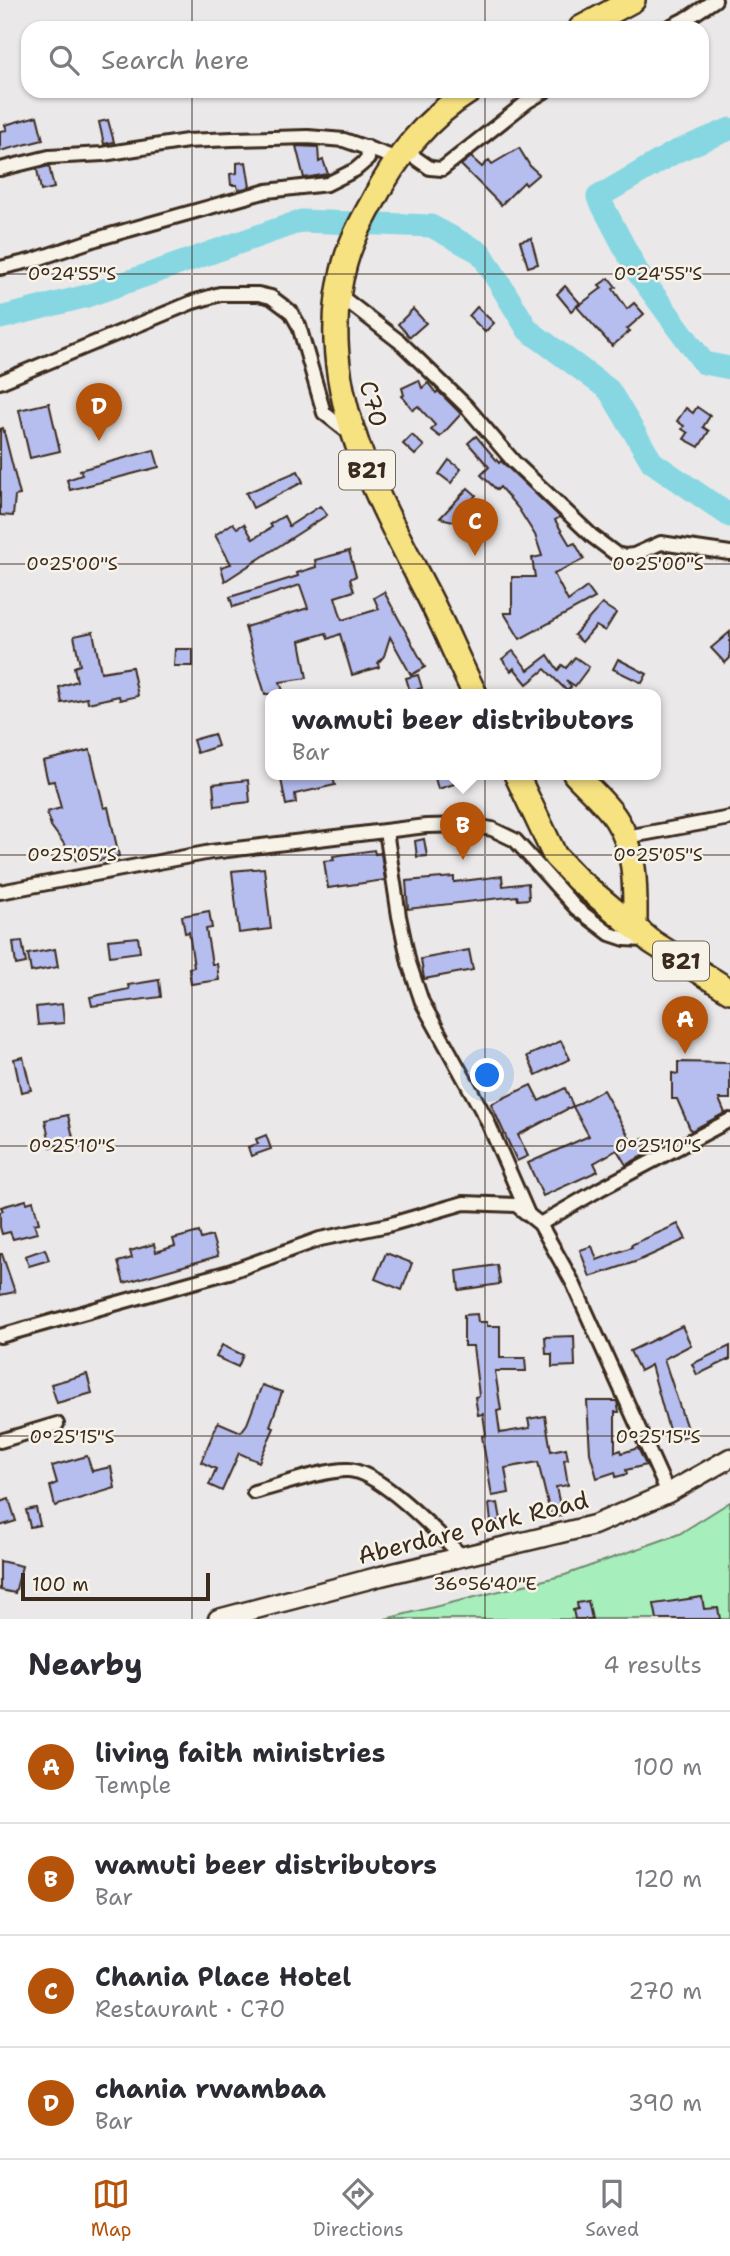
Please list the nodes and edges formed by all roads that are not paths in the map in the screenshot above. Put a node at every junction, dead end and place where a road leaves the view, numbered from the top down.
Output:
1 (633, 0) edge
2 (715, 0) edge
3 (595, 21) edge
4 (681, 21) edge
5 (462, 98) edge
6 (533, 98) edge
7 (367, 147) junction
8 (401, 155) junction
9 (0, 169) edge
10 (0, 268) edge
11 (338, 294) junction
12 (0, 382) edge
13 (353, 436) junction
14 (730, 553) edge
15 (475, 689) edge
16 (519, 780) edge
17 (581, 780) edge
18 (730, 818) edge
19 (386, 831) junction
20 (625, 837) junction
21 (0, 892) edge
22 (635, 925) junction
23 (652, 942) junction
24 (730, 992) edge
25 (730, 1120) edge
26 (528, 1214) junction
27 (540, 1224) junction
28 (0, 1336) edge
29 (57, 1424) dead end
30 (0, 1441) edge
31 (730, 1458) edge
32 (254, 1492) dead end
33 (668, 1493) junction
34 (462, 1556) junction
35 (218, 1619) edge

1 - 3 highway
2 - 4 street
5 - 8 highway, B21
6 - 8 street
7 - 8 street
7 - 9 street
7 - 10 street
8 - 11 highway, C70 / B21
11 - 13 highway, C70 / B21
11 - 14 street
12 - 13 street
13 - 15 highway, C70 / B21
16 - 22 highway, B21
17 - 20 highway, B21
18 - 20 street
19 - 21 street
19 - 23 street
19 - 26 street
20 - 22 highway, B21
22 - 23 highway, B21
23 - 24 highway, B21
25 - 27 street
26 - 27 street
26 - 28 street
27 - 33 street
29 - 30 street
31 - 33 street, Aberdare Park Road
32 - 34 street
33 - 34 street, Aberdare Park Road
34 - 35 street, Aberdare Park Road

